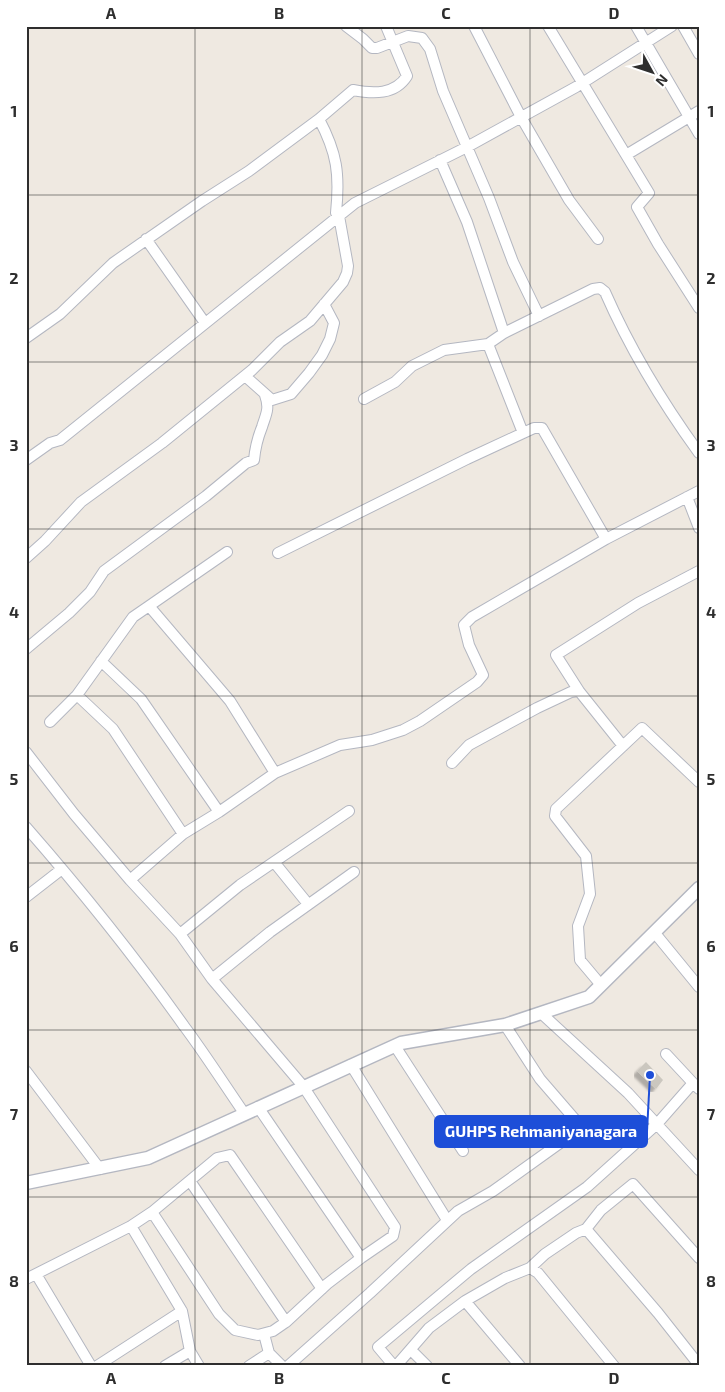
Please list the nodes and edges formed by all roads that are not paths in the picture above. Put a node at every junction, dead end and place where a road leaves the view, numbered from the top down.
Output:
1 (346, 26) edge
2 (386, 26) edge
3 (474, 26) edge
4 (548, 26) edge
5 (636, 26) edge
6 (672, 26) edge
7 (683, 26) edge
8 (392, 43) junction
9 (646, 43) junction
10 (699, 54) edge
11 (581, 84) junction
12 (699, 111) edge
13 (521, 117) junction
14 (689, 118) junction
15 (319, 119) junction
16 (699, 134) edge
17 (467, 147) junction
18 (626, 155) junction
19 (440, 160) junction
20 (339, 216) junction
21 (146, 239) junction
22 (598, 239) dead end
23 (324, 304) junction
24 (699, 308) edge
25 (539, 316) junction
26 (204, 323) junction
27 (504, 333) junction
28 (26, 338) edge
29 (488, 344) junction
30 (245, 376) junction
31 (265, 396) junction
32 (364, 399) dead end
33 (523, 433) junction
34 (699, 453) edge
35 (27, 458) edge
36 (699, 491) edge
37 (687, 496) junction
38 (699, 528) edge
39 (606, 539) junction
40 (227, 552) dead end
41 (278, 554) dead end
42 (26, 558) edge
43 (699, 571) edge
44 (149, 606) junction
45 (26, 649) edge
46 (101, 661) junction
47 (580, 691) junction
48 (78, 695) junction
49 (50, 722) dead end
50 (623, 746) junction
51 (26, 752) edge
52 (452, 763) dead end
53 (274, 773) junction
54 (699, 782) edge
55 (349, 811) dead end
56 (220, 812) junction
57 (26, 827) edge
58 (183, 834) junction
59 (274, 862) junction
60 (62, 869) junction
61 (354, 872) dead end
62 (130, 880) junction
63 (698, 892) edge
64 (26, 897) edge
65 (308, 904) junction
66 (654, 932) junction
67 (180, 934) junction
68 (212, 979) junction
69 (601, 985) junction
70 (699, 987) edge
71 (541, 1013) junction
72 (505, 1025) junction
73 (395, 1046) junction
74 (666, 1054) dead end
75 (351, 1065) junction
76 (26, 1071) edge
77 (303, 1086) junction
78 (696, 1086) edge
79 (258, 1107) junction
80 (244, 1113) junction
81 (657, 1124) junction
82 (463, 1151) dead end
83 (100, 1169) junction
84 (699, 1170) edge
85 (190, 1181) junction
86 (26, 1183) edge
87 (152, 1212) junction
88 (447, 1220) junction
89 (131, 1226) junction
90 (586, 1229) junction
91 (360, 1258) junction
92 (699, 1258) edge
93 (530, 1268) junction
94 (31, 1276) edge
95 (322, 1289) junction
96 (465, 1300) junction
97 (182, 1311) junction
98 (286, 1322) junction
99 (264, 1334) junction
100 (411, 1350) junction
101 (190, 1351) junction
102 (269, 1353) junction
103 (699, 1365) edge
104 (91, 1366) edge
105 (97, 1366) edge
106 (164, 1366) edge
107 (199, 1366) edge
108 (249, 1366) edge
109 (282, 1366) edge
110 (288, 1366) edge
111 (395, 1366) edge
112 (427, 1366) edge
113 (520, 1366) edge
114 (614, 1366) edge

1 - 8 street
2 - 8 street
3 - 13 street
4 - 11 street
5 - 9 street
6 - 9 street
7 - 10 street
8 - 15 street
8 - 17 street
9 - 11 street
9 - 14 street
11 - 13 street
11 - 18 street
12 - 14 street
13 - 17 street
13 - 22 street
14 - 16 street
14 - 18 street
15 - 20 street
15 - 21 street
17 - 19 street
17 - 25 street
18 - 24 street
19 - 20 street
19 - 27 street
20 - 23 street
20 - 26 street
21 - 26 street
21 - 28 street
23 - 30 street
23 - 31 street
25 - 27 street
25 - 34 street
26 - 35 street
27 - 29 street
29 - 32 street
29 - 33 street
30 - 31 street
30 - 42 street
31 - 45 street
33 - 39 street
33 - 41 street
36 - 37 street
37 - 38 street
37 - 39 street
39 - 53 street
40 - 44 street
43 - 47 street
44 - 46 street
44 - 53 street
46 - 48 street
46 - 56 street
47 - 50 street
47 - 52 street
48 - 49 street
48 - 58 street
50 - 54 street
50 - 69 street
51 - 62 street
53 - 56 street
55 - 59 street
56 - 58 street
57 - 60 street
58 - 62 street
59 - 65 street
59 - 67 street
60 - 64 street
60 - 80 street
61 - 65 street
62 - 67 street
63 - 66 street
65 - 68 street
66 - 69 street
66 - 70 street
67 - 68 street
68 - 77 street
69 - 71 street
71 - 72 street
71 - 81 street
72 - 73 street
72 - 88 street
73 - 75 street
73 - 82 street
74 - 78 street
75 - 77 street
75 - 88 street
76 - 83 street
77 - 79 street
77 - 91 street
78 - 81 street
79 - 80 street
79 - 91 street
80 - 83 street
81 - 84 street
81 - 111 street
83 - 86 street
85 - 87 street
85 - 95 street
85 - 98 street
87 - 89 street
87 - 99 street
88 - 110 street
89 - 94 street
89 - 97 street
90 - 92 street
90 - 93 street
90 - 103 street
91 - 95 street
93 - 96 street
93 - 114 street
94 - 104 street
95 - 98 street
96 - 100 street
96 - 113 street
97 - 101 street
97 - 105 street
98 - 99 street
99 - 102 street
100 - 111 street
100 - 112 street
101 - 106 street
101 - 107 street
102 - 108 street
102 - 109 street

